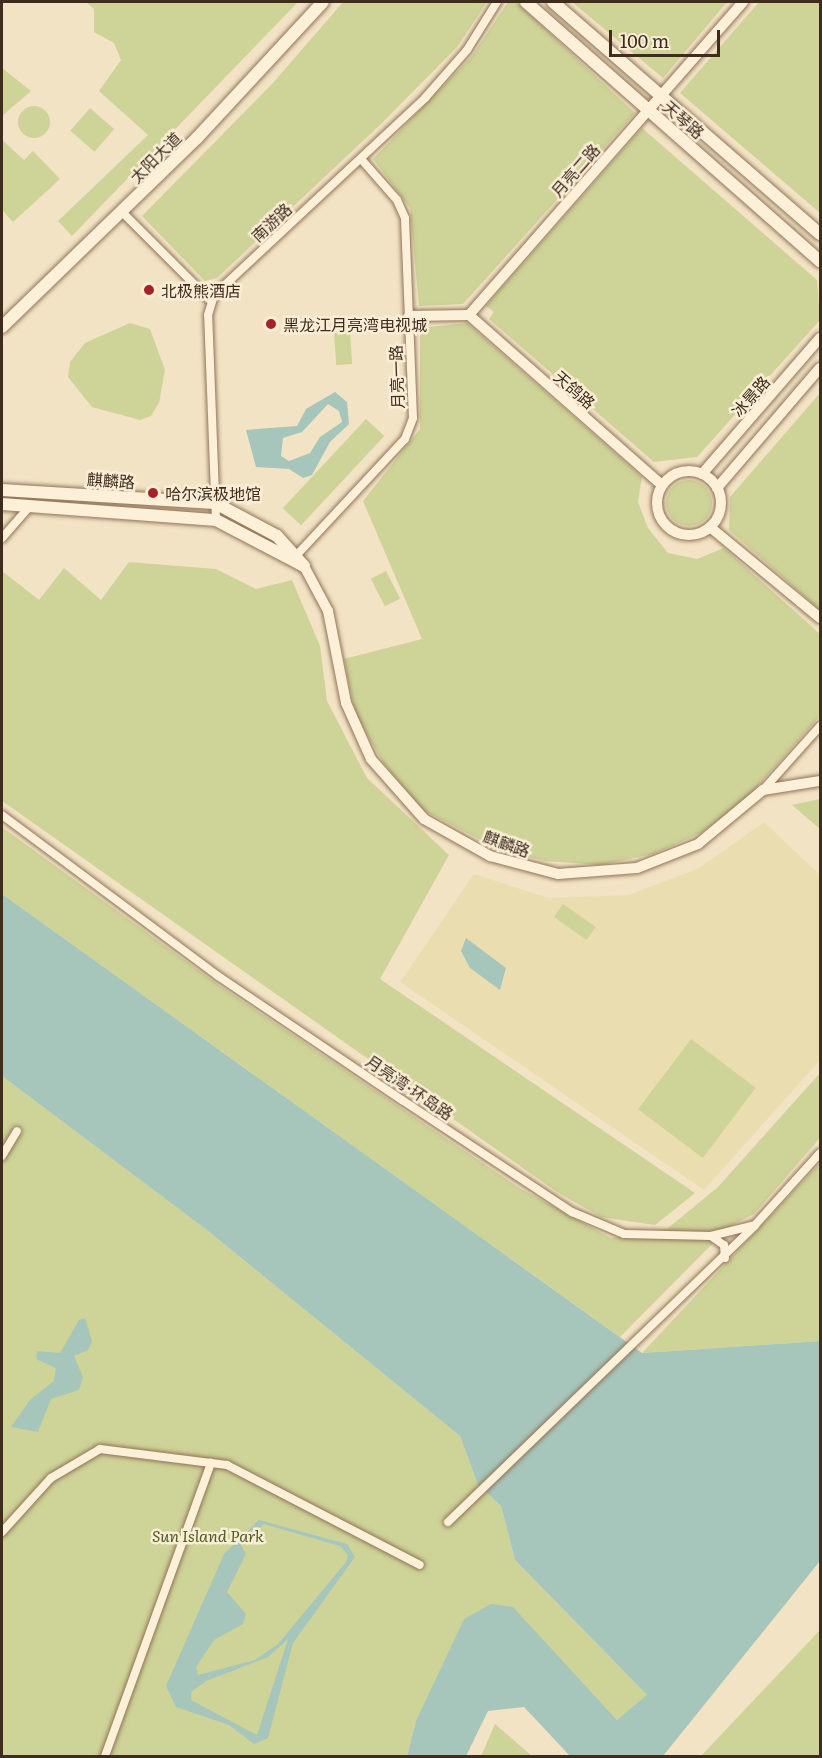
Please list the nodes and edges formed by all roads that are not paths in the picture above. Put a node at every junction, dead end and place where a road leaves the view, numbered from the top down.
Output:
1 (323, 2) edge
2 (497, 2) edge
3 (526, 2) edge
4 (553, 2) edge
5 (743, 2) edge
6 (660, 95) junction
7 (648, 109) junction
8 (361, 159) junction
9 (122, 212) junction
10 (820, 234) edge
11 (820, 261) edge
12 (211, 301) junction
13 (469, 315) junction
14 (409, 316) junction
15 (2, 327) edge
16 (820, 338) edge
17 (820, 368) edge
18 (702, 474) junction
19 (662, 485) junction
20 (717, 488) junction
21 (2, 490) edge
22 (215, 503) junction
23 (2, 504) edge
24 (32, 505) junction
25 (216, 520) junction
26 (710, 527) junction
27 (2, 538) edge
28 (297, 561) junction
29 (820, 618) edge
30 (820, 726) edge
31 (820, 781) edge
32 (763, 790) junction
33 (2, 815) edge
34 (18, 1131) dead end
35 (820, 1153) edge
36 (2, 1156) edge
37 (754, 1225) junction
38 (711, 1236) junction
39 (725, 1258) junction
40 (211, 1463) junction
41 (448, 1522) dead end
42 (2, 1532) edge
43 (420, 1565) dead end
44 (105, 1756) edge

1 - 9 main road, 太阳大道
2 - 8 street, 南游路
3 - 7 main road, 天琴路
4 - 6 main road, 天琴路
5 - 6 street, 月亮二路
6 - 7 street, 月亮二路
6 - 10 main road, 天琴路
7 - 11 main road, 天琴路
7 - 13 street, 月亮二路
8 - 12 street, 南游路
8 - 14 street, 月亮一路
9 - 12 street
9 - 15 main road, 太阳大道
12 - 22 street
13 - 14 street
13 - 19 street, 天鸽路
14 - 28 street, 月亮一路
16 - 18 street, 冰景路
17 - 20 street
18 - 19 street
18 - 20 street
19 - 26 street
20 - 26 street
21 - 22 main road, 麒麟路
22 - 25 street
22 - 28 main road, 麒麟路
23 - 24 main road, 麒麟路
24 - 25 main road, 麒麟路
24 - 27 street
25 - 28 main road, 麒麟路
26 - 29 street
28 - 32 street, 麒麟路
30 - 32 street, 麒麟路
31 - 32 street
33 - 38 street, 月亮湾·环岛路
34 - 36 street
35 - 37 street
37 - 38 street, 月亮湾·环岛路
37 - 39 street
38 - 39 street
39 - 41 street
40 - 42 street
40 - 43 street
40 - 44 street

